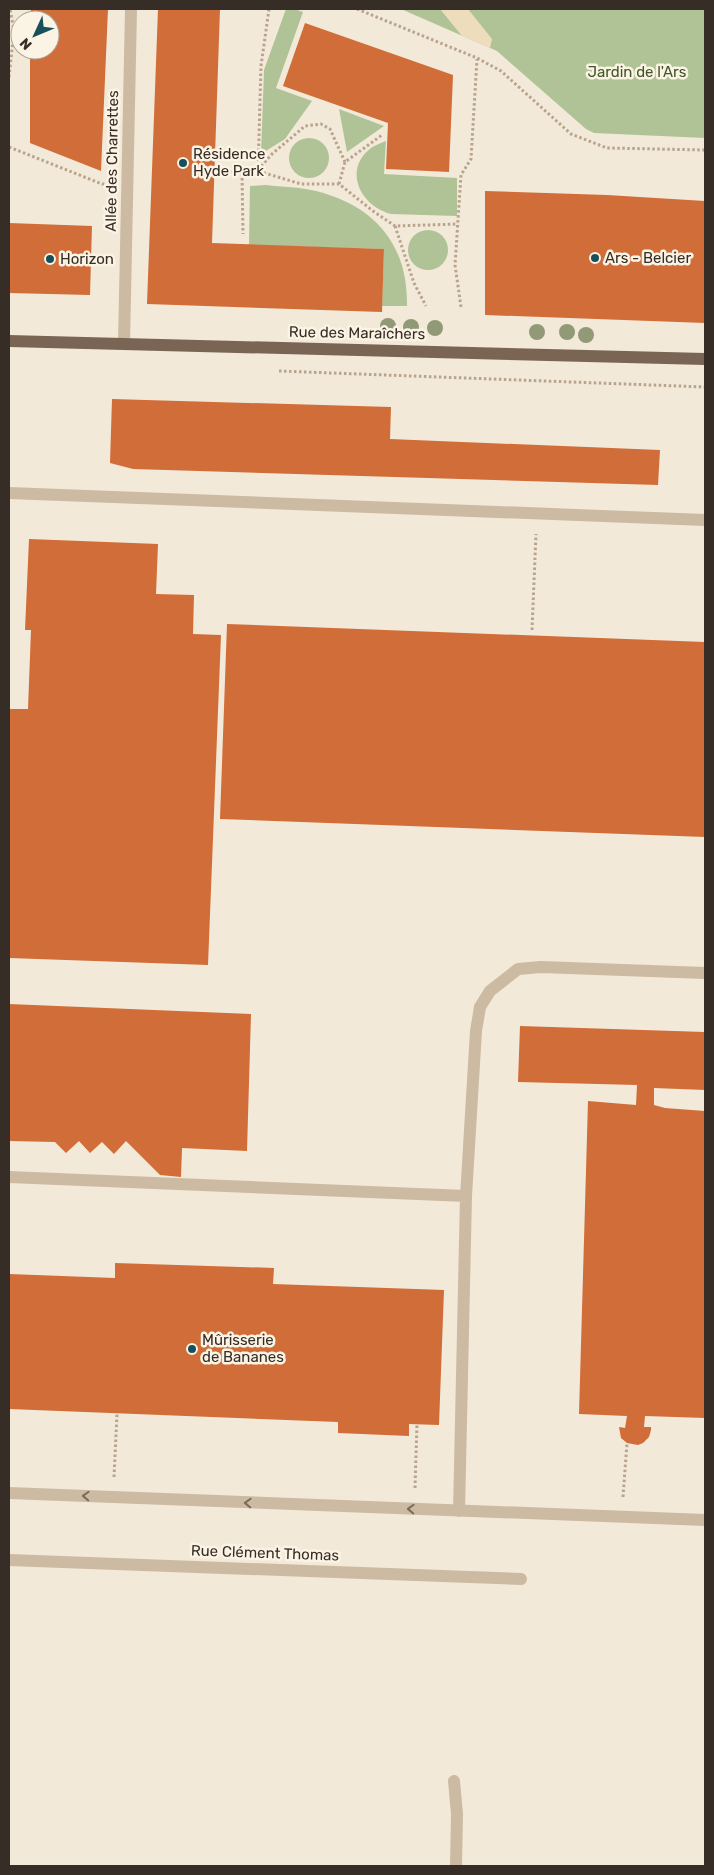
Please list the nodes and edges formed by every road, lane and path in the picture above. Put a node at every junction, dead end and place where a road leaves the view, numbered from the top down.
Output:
1 (10, 9) edge
2 (132, 9) edge
3 (269, 9) edge
4 (357, 9) edge
5 (478, 58) junction
6 (9, 77) edge
7 (382, 135) dead end
8 (9, 146) edge
9 (705, 150) edge
10 (345, 162) junction
11 (258, 170) junction
12 (224, 171) dead end
13 (242, 173) junction
14 (339, 184) junction
15 (127, 186) junction
16 (458, 224) junction
17 (395, 226) junction
18 (243, 234) dead end
19 (426, 306) dead end
20 (461, 307) dead end
21 (9, 341) edge
22 (124, 344) junction
23 (705, 359) edge
24 (278, 371) dead end
25 (705, 387) edge
26 (9, 493) edge
27 (537, 514) junction
28 (705, 520) edge
29 (532, 630) dead end
30 (705, 973) edge
31 (9, 1177) edge
32 (466, 1196) junction
33 (117, 1414) dead end
34 (417, 1424) dead end
35 (626, 1443) dead end
36 (9, 1493) edge
37 (114, 1497) junction
38 (415, 1509) junction
39 (460, 1511) junction
40 (622, 1517) junction
41 (705, 1520) edge
42 (9, 1560) edge
43 (521, 1578) dead end
44 (454, 1781) dead end
45 (456, 1866) edge

1 - 6 path
2 - 15 street, Allée des Charrettes
3 - 11 path
4 - 5 path
5 - 9 path
5 - 16 path
7 - 10 path
8 - 15 path
10 - 11 path
10 - 14 path
11 - 13 path
11 - 14 path
12 - 13 path
13 - 18 path
14 - 17 path
15 - 22 street, Allée des Charrettes
16 - 17 path
16 - 20 path
17 - 19 path
21 - 22 main road, Rue des Maraîchers
22 - 23 main road, Rue des Maraîchers
24 - 25 path
26 - 27 street
27 - 28 street
27 - 29 path
30 - 32 street
31 - 32 street
32 - 39 street
33 - 37 path
34 - 38 path
35 - 40 path
37 -> 36 street
38 -> 37 street
38 - 39 street
39 - 40 street
40 - 41 street
42 - 43 street, Rue Clément Thomas
44 - 45 street

